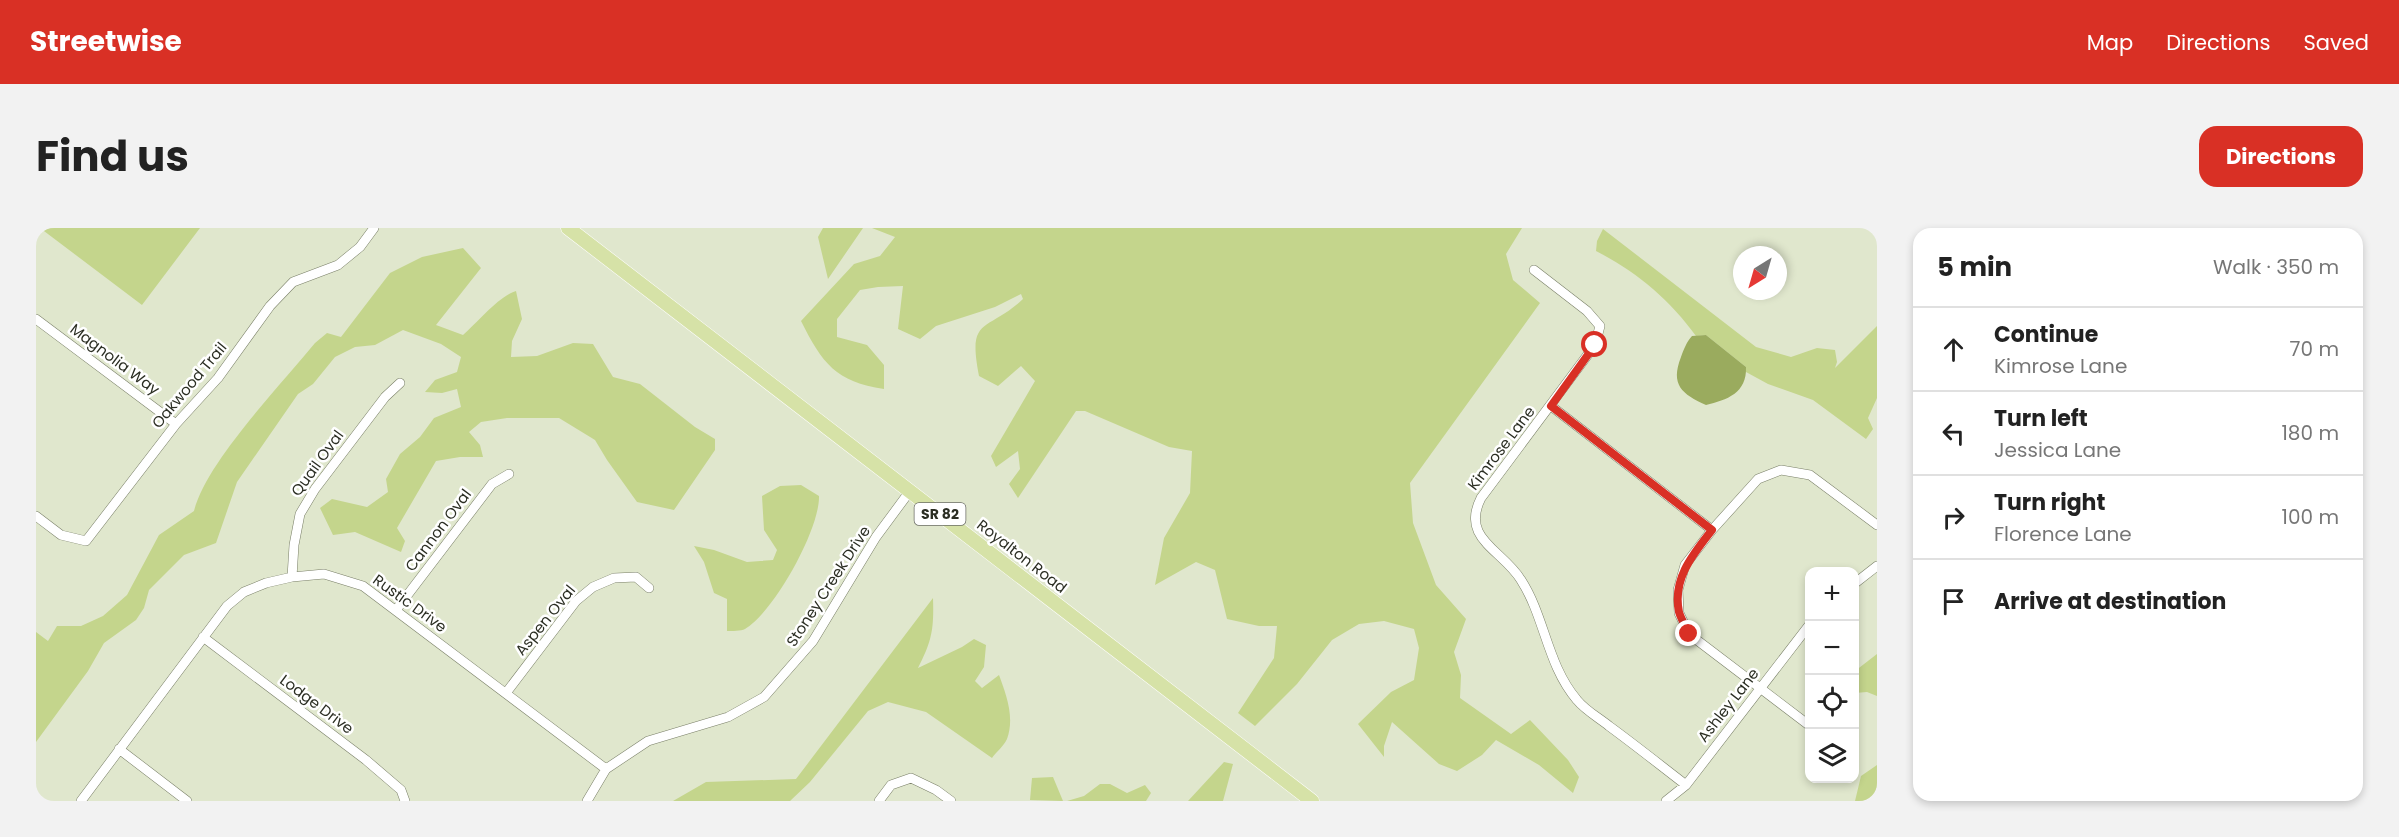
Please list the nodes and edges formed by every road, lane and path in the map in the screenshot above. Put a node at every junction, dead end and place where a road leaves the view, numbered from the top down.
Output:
1 (374, 228) edge
2 (568, 228) edge
3 (1534, 270) dead end
4 (36, 319) edge
5 (400, 383) dead end
6 (1551, 406) junction
7 (176, 423) junction
8 (509, 474) dead end
9 (910, 491) junction
10 (36, 516) edge
11 (1877, 525) edge
12 (1712, 530) junction
13 (1877, 566) edge
14 (292, 577) junction
15 (1859, 580) edge
16 (649, 588) dead end
17 (396, 610) junction
18 (1805, 629) edge
19 (203, 637) junction
20 (1761, 688) junction
21 (506, 693) junction
22 (1805, 723) edge
23 (119, 749) junction
24 (606, 769) junction
25 (1686, 785) junction
26 (81, 801) edge
27 (187, 801) edge
28 (405, 801) edge
29 (587, 801) edge
30 (879, 801) edge
31 (951, 801) edge
32 (1312, 801) edge
33 (1666, 801) edge

1 - 7 street, Oakwood Trail
2 - 9 main road, Royalton Road / SR 82
3 - 6 street, Kimrose Lane
4 - 7 street, Magnolia Way
5 - 14 street, Quail Oval
6 - 12 street
6 - 25 street, Kimrose Lane
7 - 10 street, Oakwood Trail
8 - 17 street, Cannon Oval
9 - 24 street, Stoney Creek Drive
9 - 32 main road, Royalton Road / SR 82
11 - 12 street
12 - 20 street
13 - 15 street
14 - 17 street, Rustic Drive
14 - 19 street, Rustic Drive
16 - 21 street, Aspen Oval
17 - 21 street, Rustic Drive
18 - 20 street, Ashley Lane
19 - 23 street, Rustic Drive
19 - 28 street, Lodge Drive
20 - 22 street
20 - 25 street, Ashley Lane
21 - 24 street, Rustic Drive
23 - 26 street, Rustic Drive
23 - 27 street
24 - 29 street, Stoney Creek Drive
25 - 33 street, Ashley Lane
30 - 31 street

